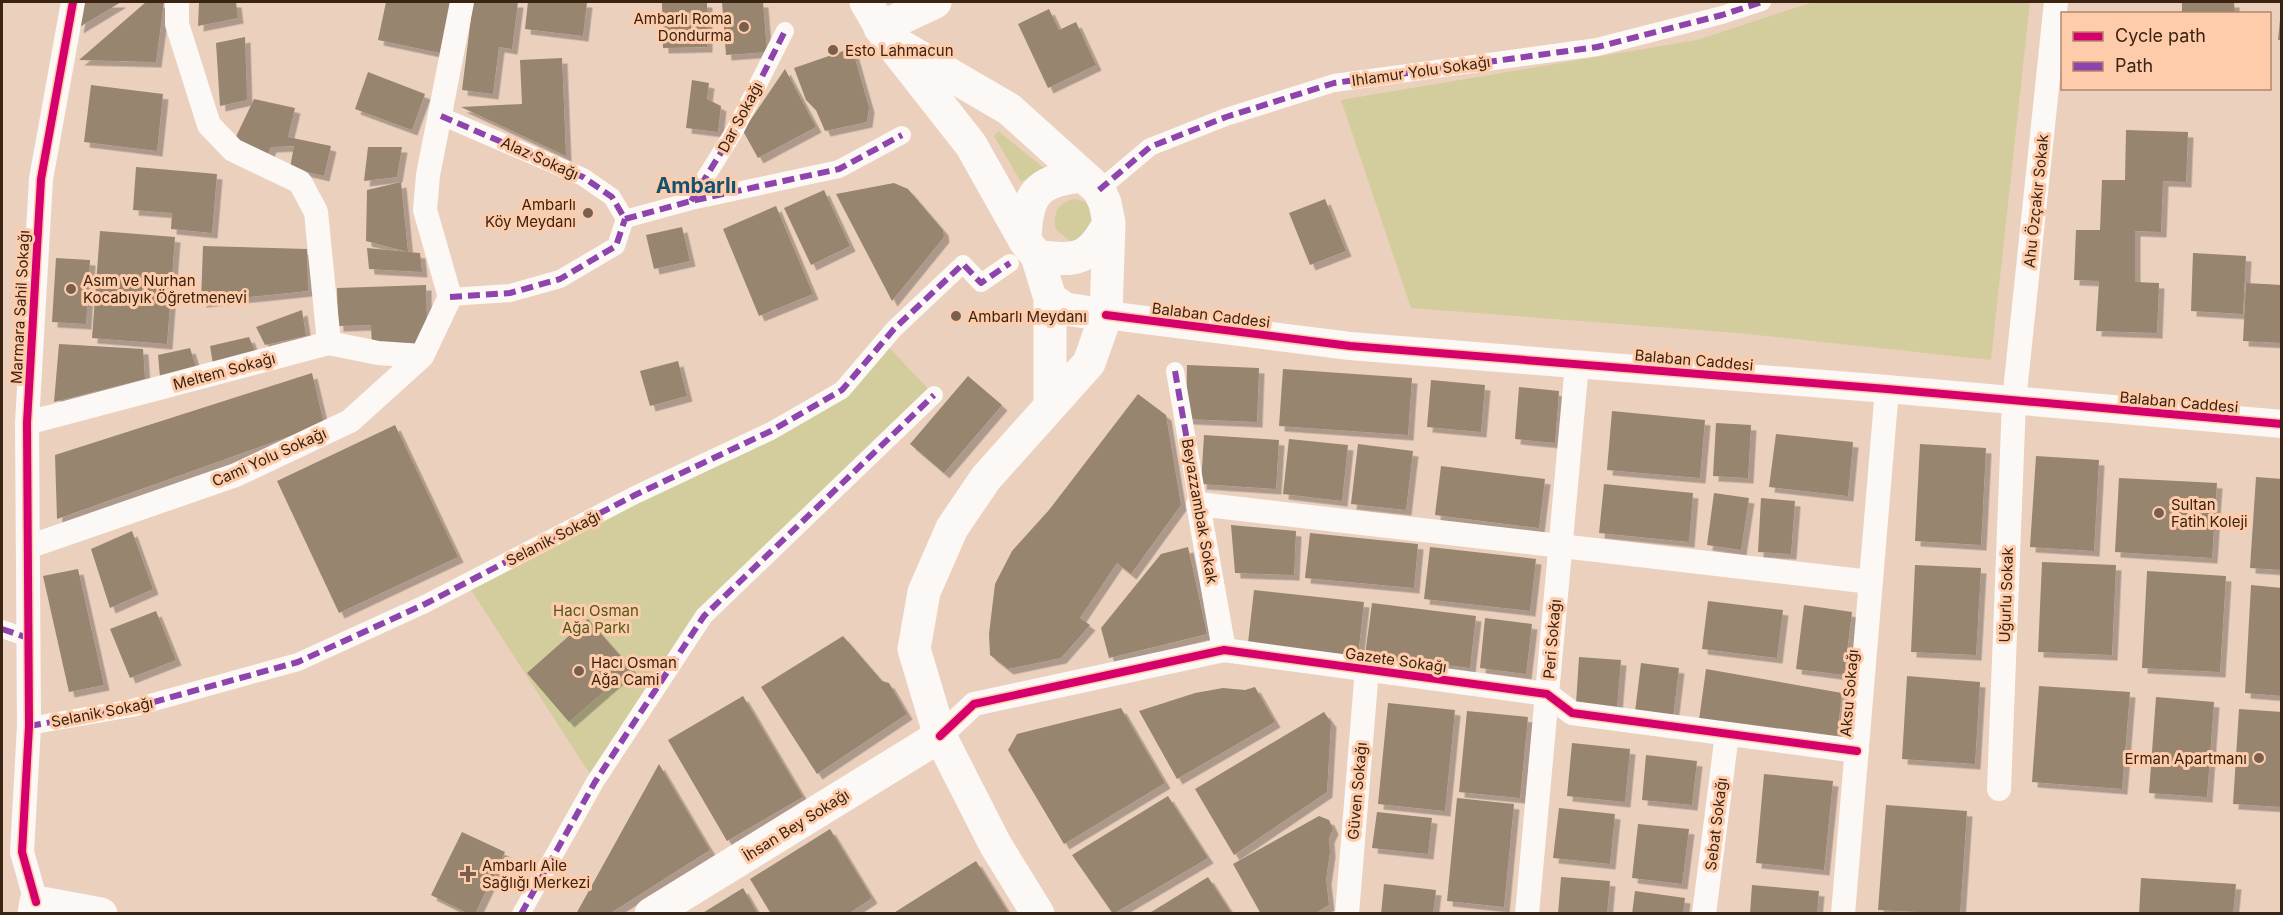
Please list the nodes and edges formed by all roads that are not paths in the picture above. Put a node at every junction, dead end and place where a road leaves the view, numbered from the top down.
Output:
1 (72, 2) edge
2 (177, 2) edge
3 (462, 2) edge
4 (935, 2) edge
5 (1762, 2) edge
6 (2056, 2) edge
7 (878, 23) edge
8 (784, 31) dead end
9 (441, 116) junction
10 (902, 135) dead end
11 (1091, 183) junction
12 (691, 201) junction
13 (625, 219) junction
14 (1109, 223) junction
15 (1024, 253) junction
16 (450, 297) junction
17 (1050, 298) junction
18 (1106, 315) junction
19 (328, 343) junction
20 (422, 356) junction
21 (1577, 364) junction
22 (1175, 371) dead end
23 (1887, 389) junction
24 (934, 395) dead end
25 (2014, 401) junction
26 (1050, 405) junction
27 (27, 423) junction
28 (2282, 424) edge
29 (1198, 504) junction
30 (1560, 545) junction
31 (28, 547) junction
32 (1871, 582) junction
33 (2, 629) edge
34 (28, 638) junction
35 (1224, 650) junction
36 (1367, 669) junction
37 (1547, 694) junction
38 (29, 726) junction
39 (1727, 734) junction
40 (940, 736) junction
41 (1857, 751) junction
42 (1999, 789) dead end
43 (35, 908) edge
44 (101, 914) edge
45 (521, 914) edge
46 (651, 914) edge
47 (1038, 914) edge
48 (1347, 914) edge
49 (1527, 914) edge
50 (1704, 914) edge
51 (1843, 914) edge

1 - 27 street, Marmara Sahil Sokağı
2 - 19 street
3 - 9 street
4 - 7 main road
5 - 11 street, Ihlamur Yolu Sokağı
6 - 25 street, Ahu Özçakır Sokak
7 - 11 main road
7 - 15 main road
8 - 12 street, Dar Sokağı
9 - 13 street, Alaz Sokağı
9 - 16 street
10 - 12 street
11 - 14 main road
11 - 15 main road
12 - 13 street
13 - 16 street
14 - 15 main road
14 - 18 main road
15 - 17 main road
15 - 38 street, Selanik Sokağı
16 - 20 street
17 - 18 main road
17 - 26 main road
18 - 21 street, Balaban Caddesi
18 - 26 main road
19 - 20 street, Meltem Sokağı
19 - 27 street, Meltem Sokağı
20 - 31 street, Cami Yolu Sokağı
21 - 23 street, Balaban Caddesi
21 - 30 street, Peri Sokağı
22 - 29 street, Beyazzambak Sokak
23 - 25 street, Balaban Caddesi
23 - 32 street, Aksu Sokağı
24 - 45 street
25 - 28 street, Balaban Caddesi
25 - 42 street, Uğurlu Sokak
26 - 40 main road
27 - 31 street, Marmara Sahil Sokağı
29 - 30 street
29 - 35 street, Beyazzambak Sokak
30 - 32 street
30 - 37 street, Peri Sokağı
31 - 34 street, Marmara Sahil Sokağı
32 - 41 street, Aksu Sokağı
33 - 34 street
34 - 38 street, Marmara Sahil Sokağı
35 - 36 street, Gazete Sokağı
35 - 40 street, Gazete Sokağı
36 - 37 street, Gazete Sokağı
36 - 48 street, Güven Sokağı
37 - 39 street, Gazete Sokağı
37 - 49 street, Peri Sokağı
38 - 43 street, Marmara Sahil Sokağı
39 - 41 street, Gazete Sokağı
39 - 50 street, Sebat Sokağı
40 - 46 main road, İhsan Bey Sokağı
40 - 47 main road
41 - 51 street, Aksu Sokağı
43 - 44 main road

